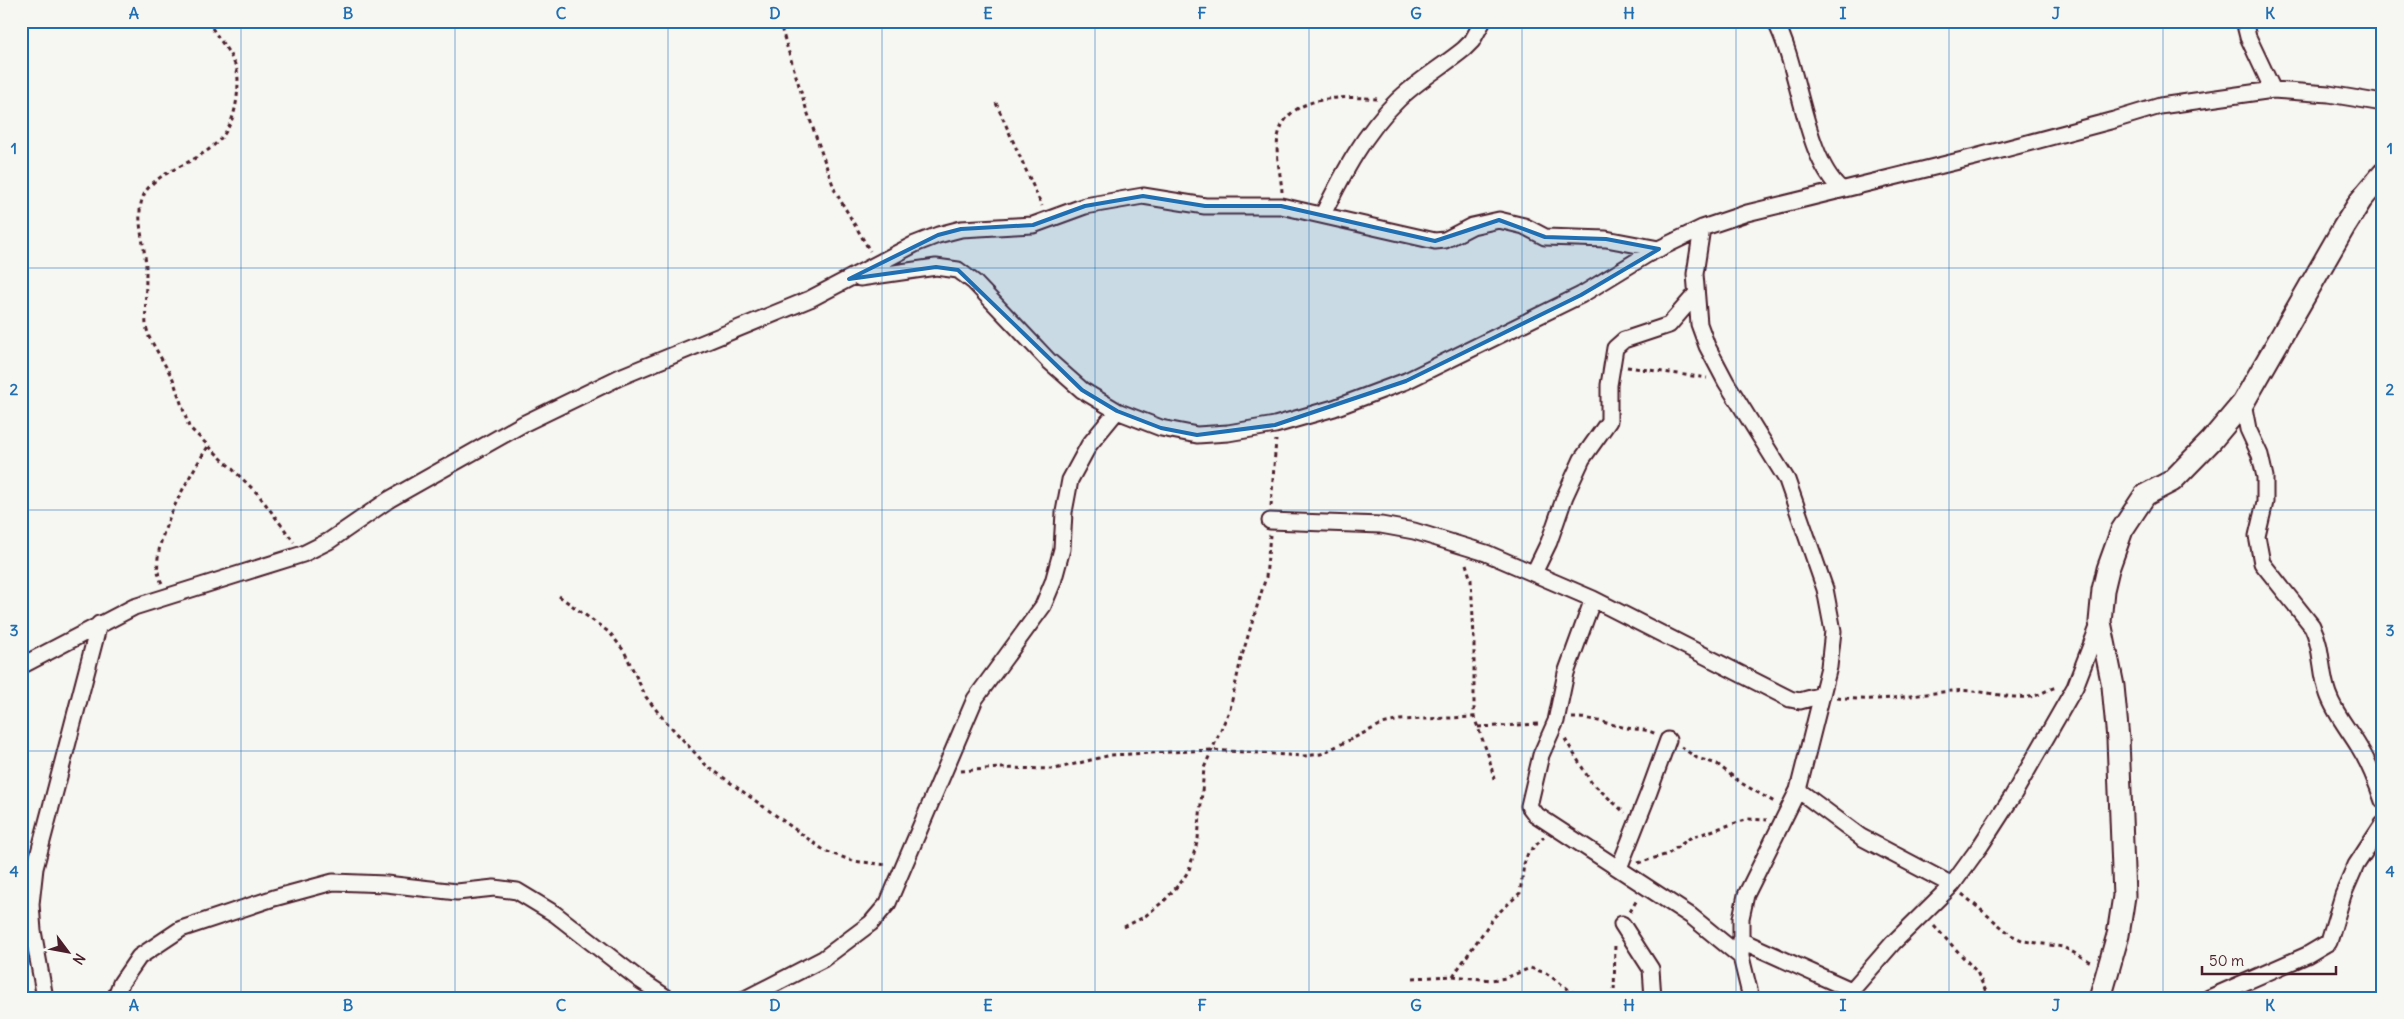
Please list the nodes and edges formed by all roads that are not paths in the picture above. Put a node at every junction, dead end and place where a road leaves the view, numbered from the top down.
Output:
1 (1483, 21) edge
2 (1775, 21) edge
3 (2244, 21) edge
4 (2273, 90) junction
5 (2383, 103) edge
6 (2383, 174) edge
7 (1840, 189) junction
8 (1323, 214) junction
9 (1702, 228) junction
10 (1659, 249) junction
11 (849, 279) junction
12 (1695, 295) junction
13 (2243, 402) junction
14 (1117, 411) junction
15 (1270, 521) road end
16 (1534, 573) junction
17 (1593, 599) junction
18 (2100, 622) junction
19 (99, 624) junction
20 (21, 666) edge
21 (1822, 695) junction
22 (1668, 740) dead end
23 (1798, 790) junction
24 (2383, 801) edge
25 (2383, 824) edge
26 (1619, 868) junction
27 (1952, 885) junction
28 (1622, 924) dead end
29 (1740, 940) junction
30 (1742, 957) junction
31 (1848, 994) edge
32 (45, 998) edge
33 (115, 998) edge
34 (667, 998) edge
35 (747, 998) edge
36 (1653, 998) edge
37 (1752, 998) edge
38 (2100, 998) edge
39 (2209, 998) edge

1 - 8 street
2 - 7 street
3 - 4 street
4 - 5 street
4 - 7 street
6 - 13 street
7 - 9 street
8 - 10 street
8 - 11 street
9 - 10 street
9 - 12 street
10 - 14 street
11 - 14 street
11 - 19 street
12 - 16 street
12 - 21 street
13 - 18 street
13 - 24 street
14 - 35 street
15 - 16 street
16 - 17 street
17 - 21 street
17 - 26 street
18 - 27 street
18 - 38 street
19 - 20 street
19 - 32 street
21 - 23 street
22 - 26 street
23 - 27 street
23 - 29 street
25 - 39 street
26 - 30 street
27 - 31 street
28 - 36 street
29 - 30 street
29 - 31 street
30 - 37 street
33 - 34 street

